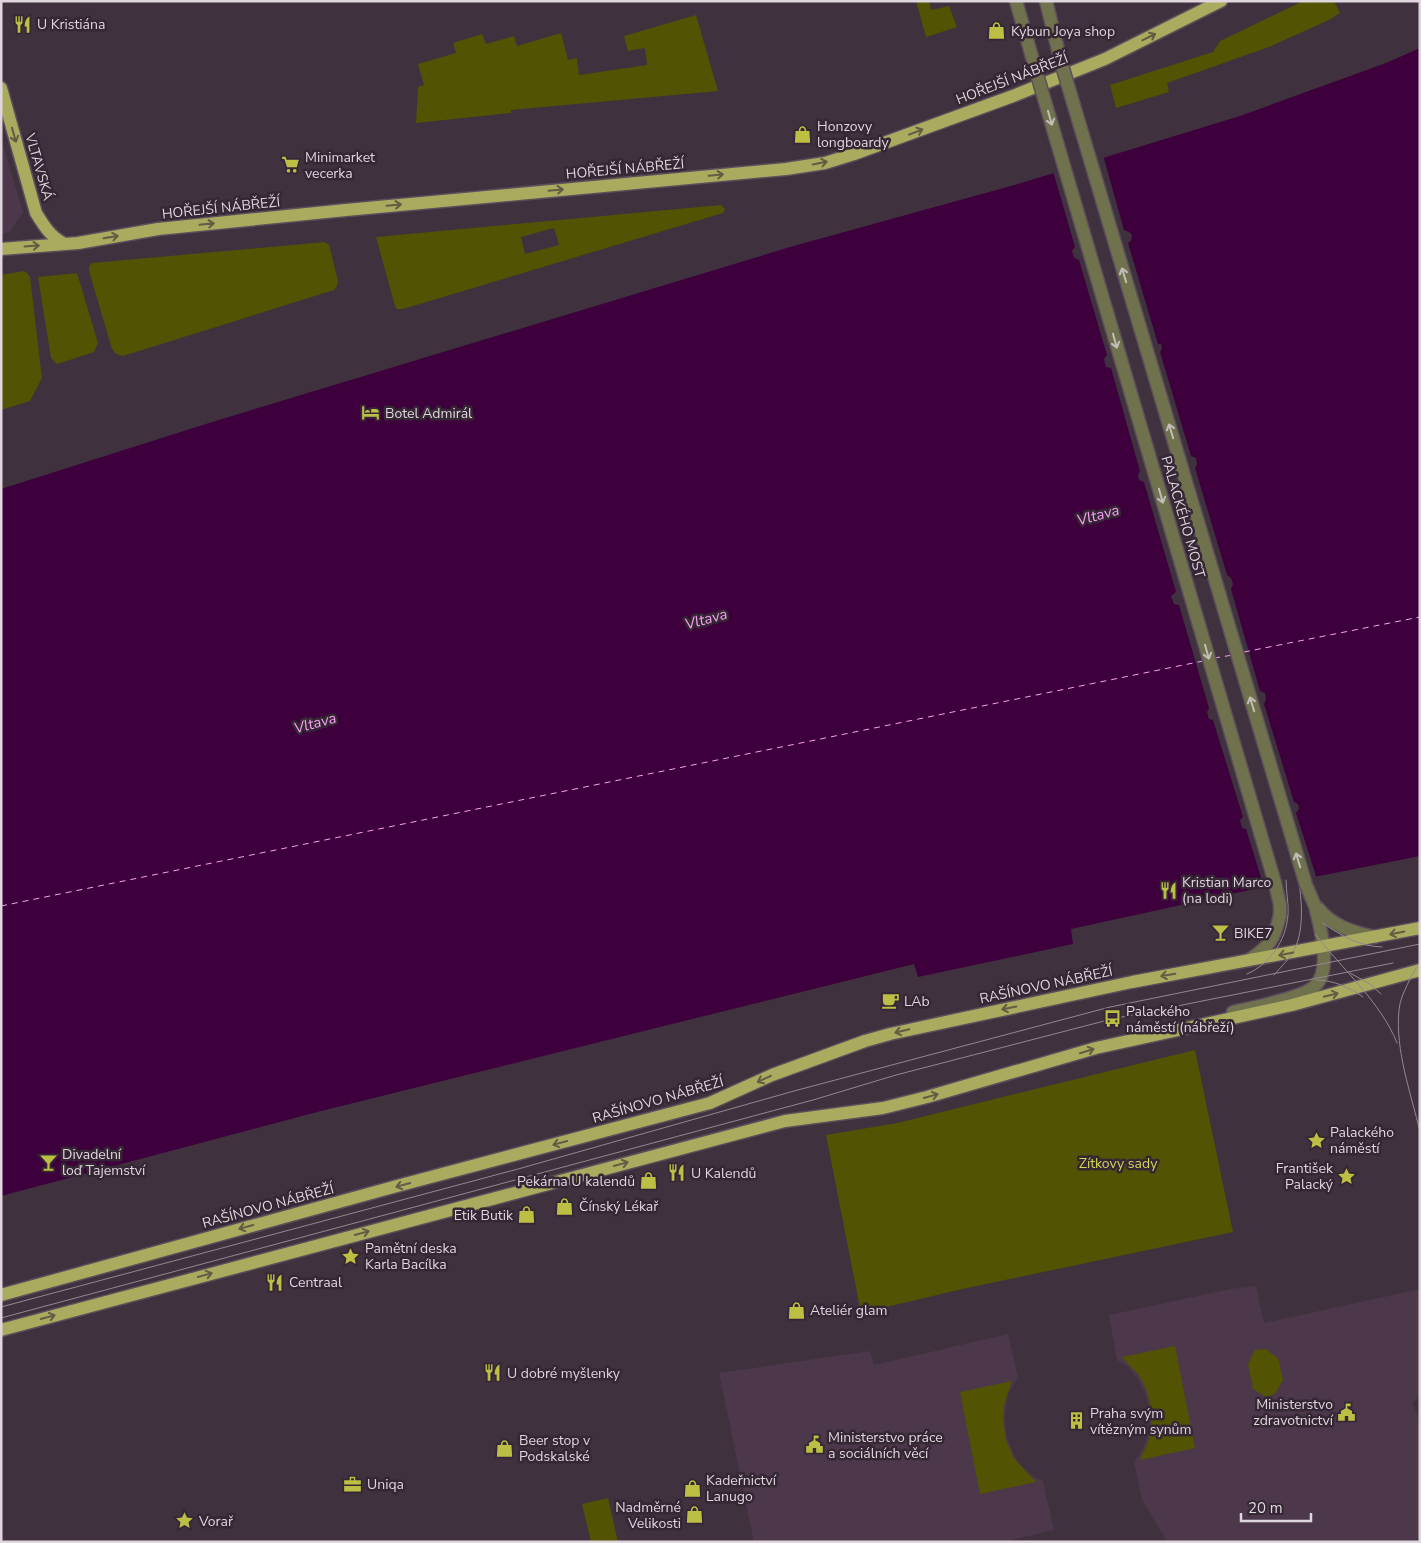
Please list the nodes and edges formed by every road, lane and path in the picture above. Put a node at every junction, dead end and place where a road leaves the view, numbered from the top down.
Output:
1 (1016, 1) edge
2 (1046, 1) edge
3 (1221, 1) edge
4 (1, 88) edge
5 (63, 244) junction
6 (1, 248) edge
7 (1315, 906) junction
8 (1420, 928) edge
9 (1375, 937) junction
10 (1325, 946) junction
11 (1247, 961) junction
12 (1420, 970) edge
13 (1130, 1040) junction
14 (1, 1295) edge
15 (1, 1330) edge

1 -> 11 street, PALACKÉHO MOST, bridge
7 -> 2 street, PALACKÉHO MOST, bridge
5 -> 3 main road, HOŘEJŠÍ NÁBŘEŽÍ
4 -> 5 main road, VLTAVSKÁ
6 -> 5 main road, HOŘEJŠÍ NÁBŘEŽÍ
7 - 9 street, PALACKÉHO MOST
7 - 10 street, PALACKÉHO MOST
8 -> 9 main road, RAŠÍNOVO NÁBŘEŽÍ
9 - 10 main road, RAŠÍNOVO NÁBŘEŽÍ
10 -> 11 main road, RAŠÍNOVO NÁBŘEŽÍ
10 - 13 street
11 -> 14 main road, RAŠÍNOVO NÁBŘEŽÍ
13 -> 12 main road
15 -> 13 main road

